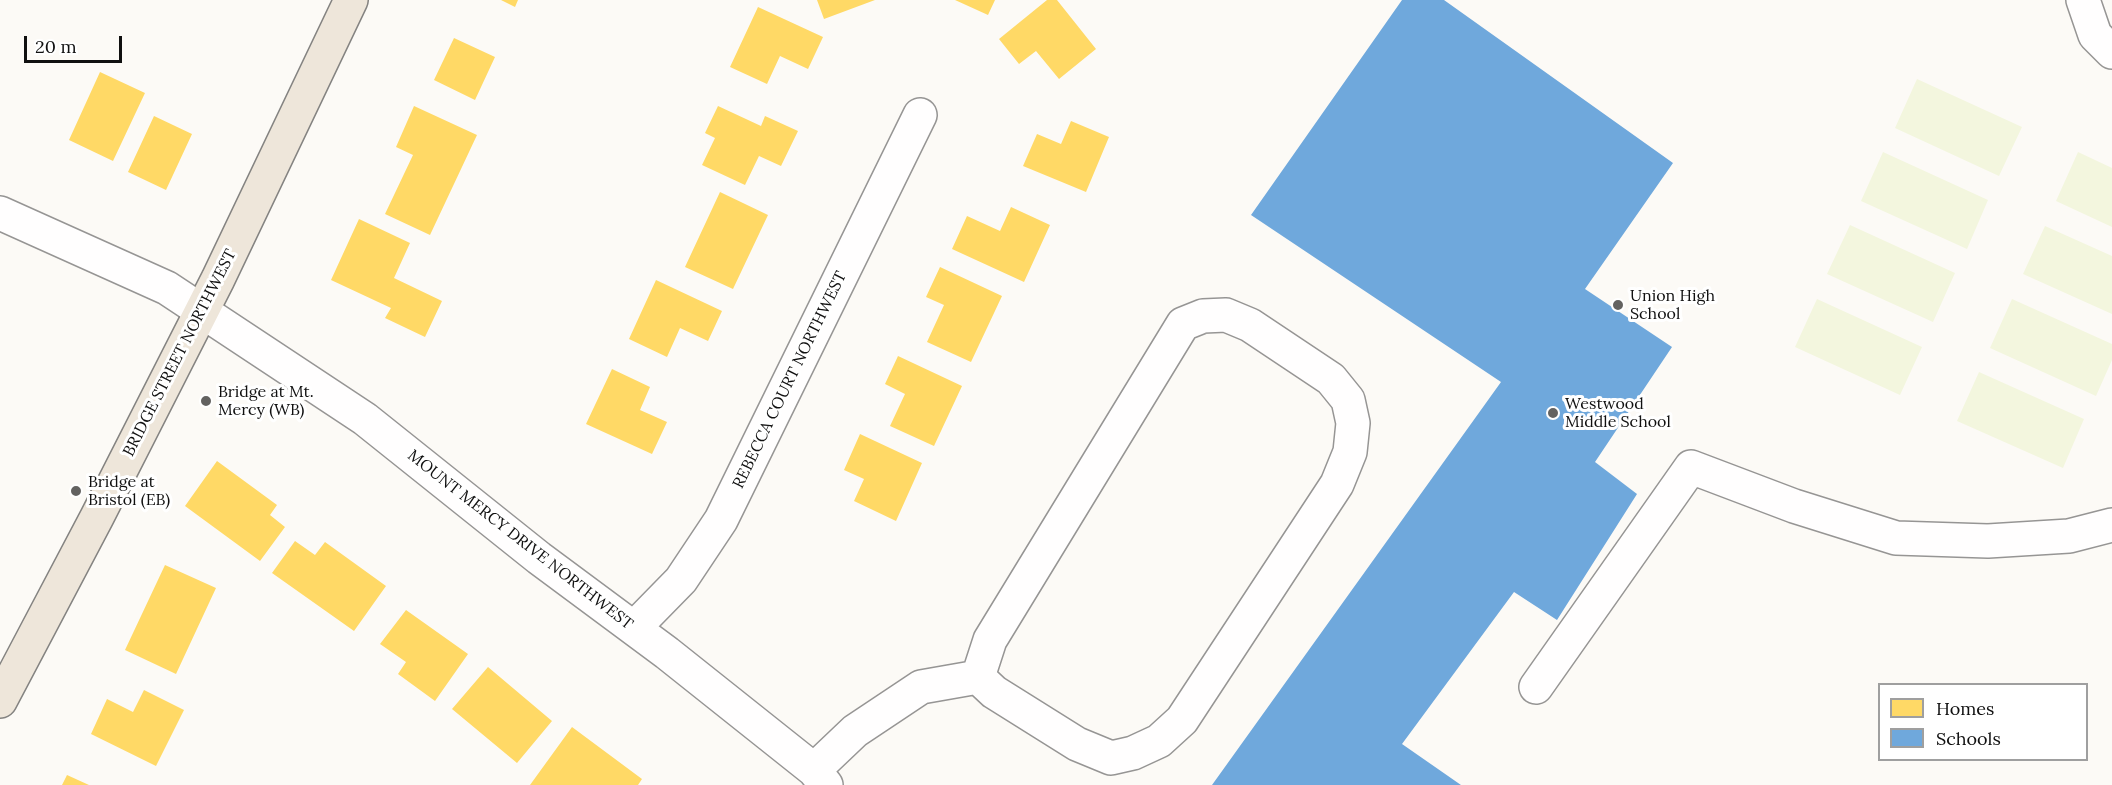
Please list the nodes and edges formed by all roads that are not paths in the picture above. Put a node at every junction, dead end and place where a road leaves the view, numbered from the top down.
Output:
1 (351, 0) edge
2 (2082, 0) edge
3 (2112, 52) edge
4 (920, 115) dead end
5 (0, 213) edge
6 (201, 311) junction
7 (2112, 525) edge
8 (634, 628) junction
9 (978, 677) junction
10 (1536, 687) dead end
11 (0, 701) edge
12 (820, 777) edge

1 - 6 main road, BRIDGE STREET NORTHWEST
2 - 3 street
4 - 8 street, REBECCA COURT NORTHWEST
5 - 6 street, MOUNT MERCY DRIVE NORTHWEST
6 - 8 street, MOUNT MERCY DRIVE NORTHWEST
6 - 11 main road, BRIDGE STREET NORTHWEST
7 - 10 street
8 - 12 street, MOUNT MERCY DRIVE NORTHWEST
9 - 9 street
9 - 12 street

